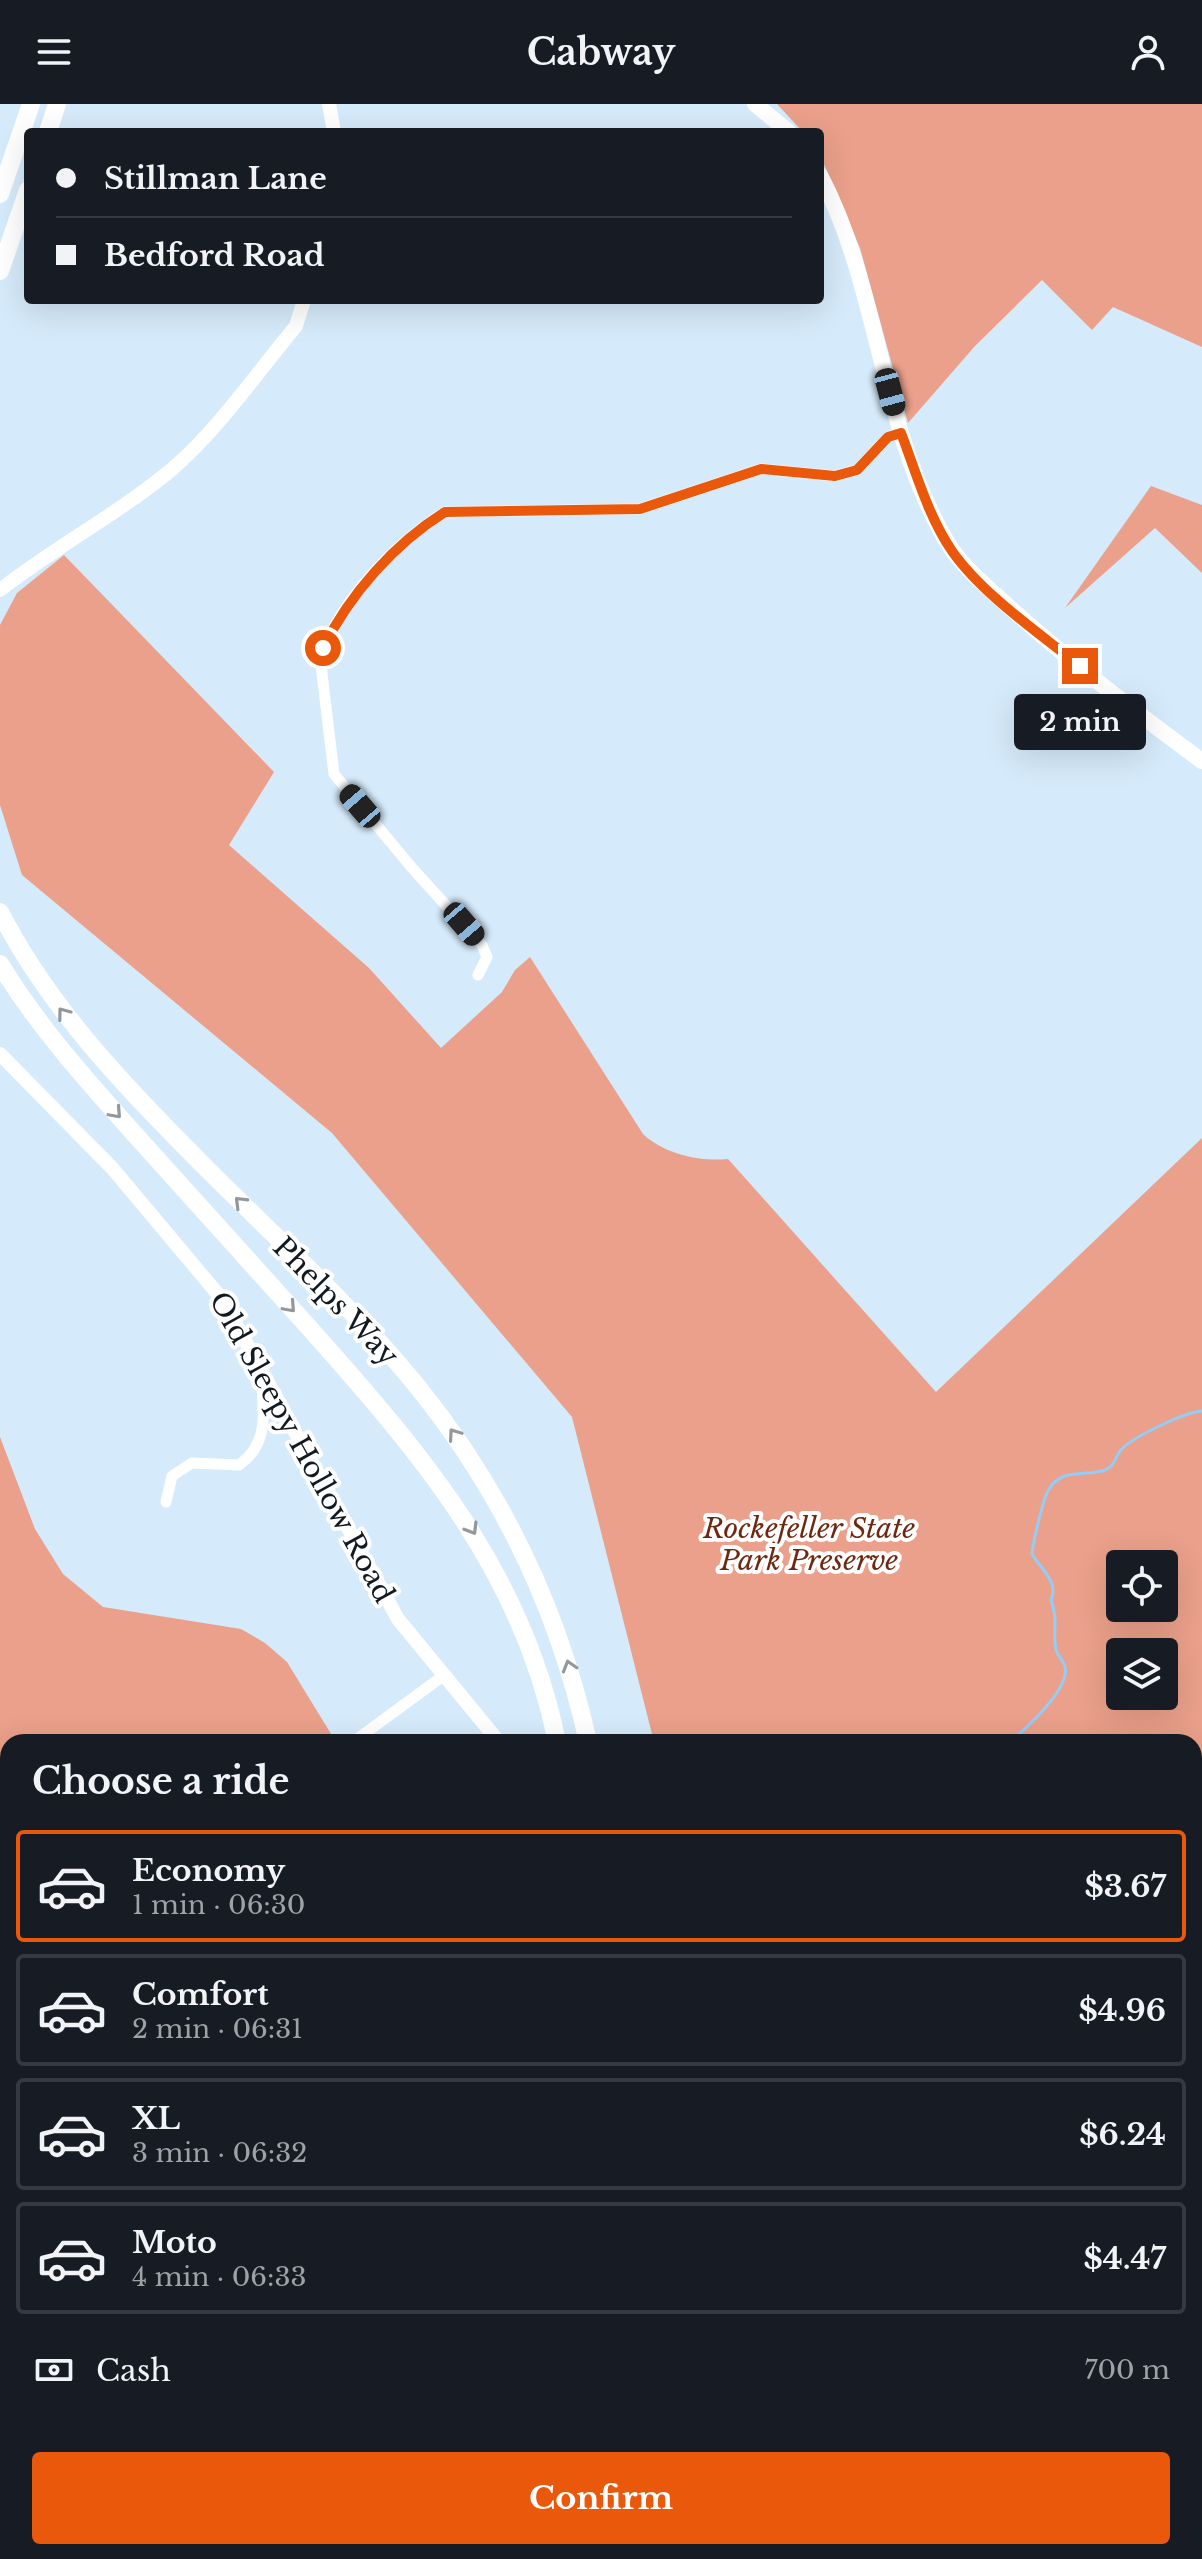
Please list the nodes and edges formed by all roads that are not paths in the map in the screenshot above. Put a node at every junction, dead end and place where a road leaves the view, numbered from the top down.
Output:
1 (31, 104) edge
2 (57, 104) edge
3 (329, 104) edge
4 (755, 104) edge
5 (49, 128) edge
6 (333, 128) edge
7 (784, 128) edge
8 (824, 183) edge
9 (0, 194) edge
10 (24, 202) edge
11 (0, 271) edge
12 (303, 304) edge
13 (901, 433) junction
14 (0, 590) edge
15 (1202, 761) edge
16 (0, 912) edge
17 (0, 964) edge
18 (478, 975) dead end
19 (0, 1054) edge
20 (261, 1374) junction
21 (166, 1502) dead end
22 (443, 1676) junction
23 (364, 1734) edge
24 (492, 1734) edge
25 (555, 1734) edge
26 (586, 1734) edge

1 - 9 main road
2 - 5 main road
3 - 6 street
4 - 7 main road
8 - 13 main road
10 - 11 main road
12 - 14 street
13 - 15 main road
13 - 18 street
26 -> 16 main road, Phelps Way
17 -> 25 main road, Phelps Way
19 - 20 street, Old Sleepy Hollow Road
20 - 21 street
20 - 22 street, Old Sleepy Hollow Road
22 - 23 street
22 - 24 street, Old Sleepy Hollow Road

